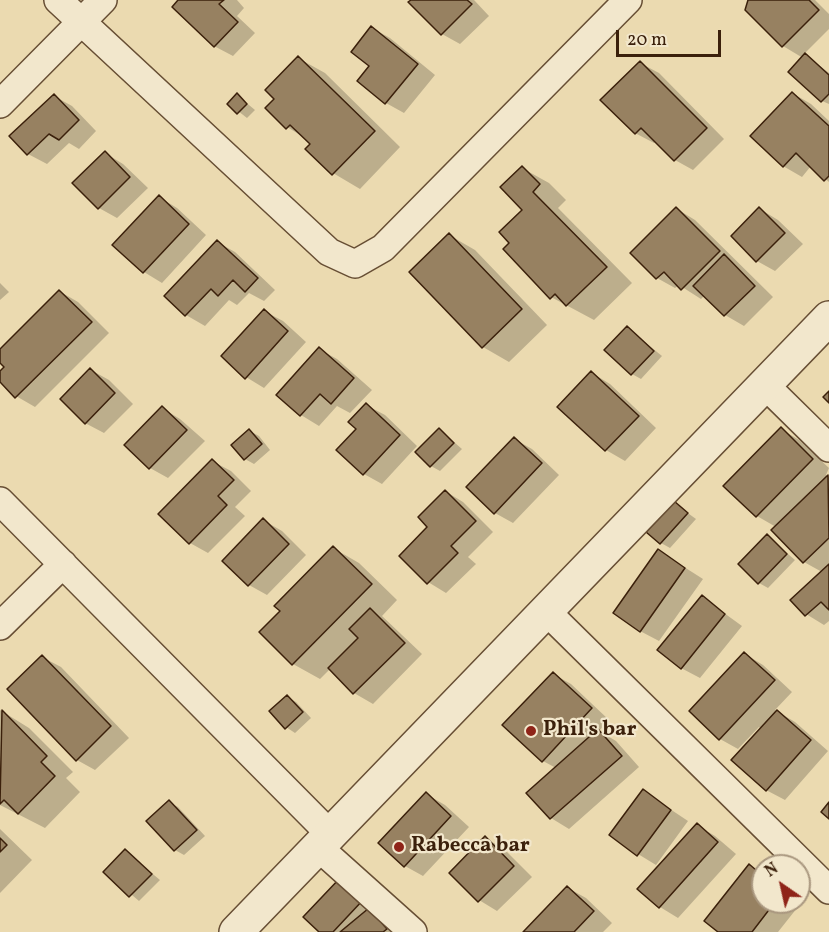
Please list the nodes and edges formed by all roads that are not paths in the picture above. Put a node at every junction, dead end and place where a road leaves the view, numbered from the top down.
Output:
1 (58, 0) edge
2 (103, 0) edge
3 (628, 0) edge
4 (81, 23) junction
5 (0, 104) edge
6 (829, 318) edge
7 (764, 384) junction
8 (829, 448) edge
9 (0, 501) edge
10 (63, 564) junction
11 (545, 610) junction
12 (0, 626) edge
13 (323, 840) junction
14 (829, 890) edge
15 (236, 932) edge
16 (413, 932) edge

1 - 4 street
2 - 4 street
3 - 4 street
4 - 5 street
6 - 7 street
7 - 8 street
7 - 11 street
9 - 10 street
10 - 12 street
10 - 13 street
11 - 13 street
11 - 14 street
13 - 15 street
13 - 16 street

